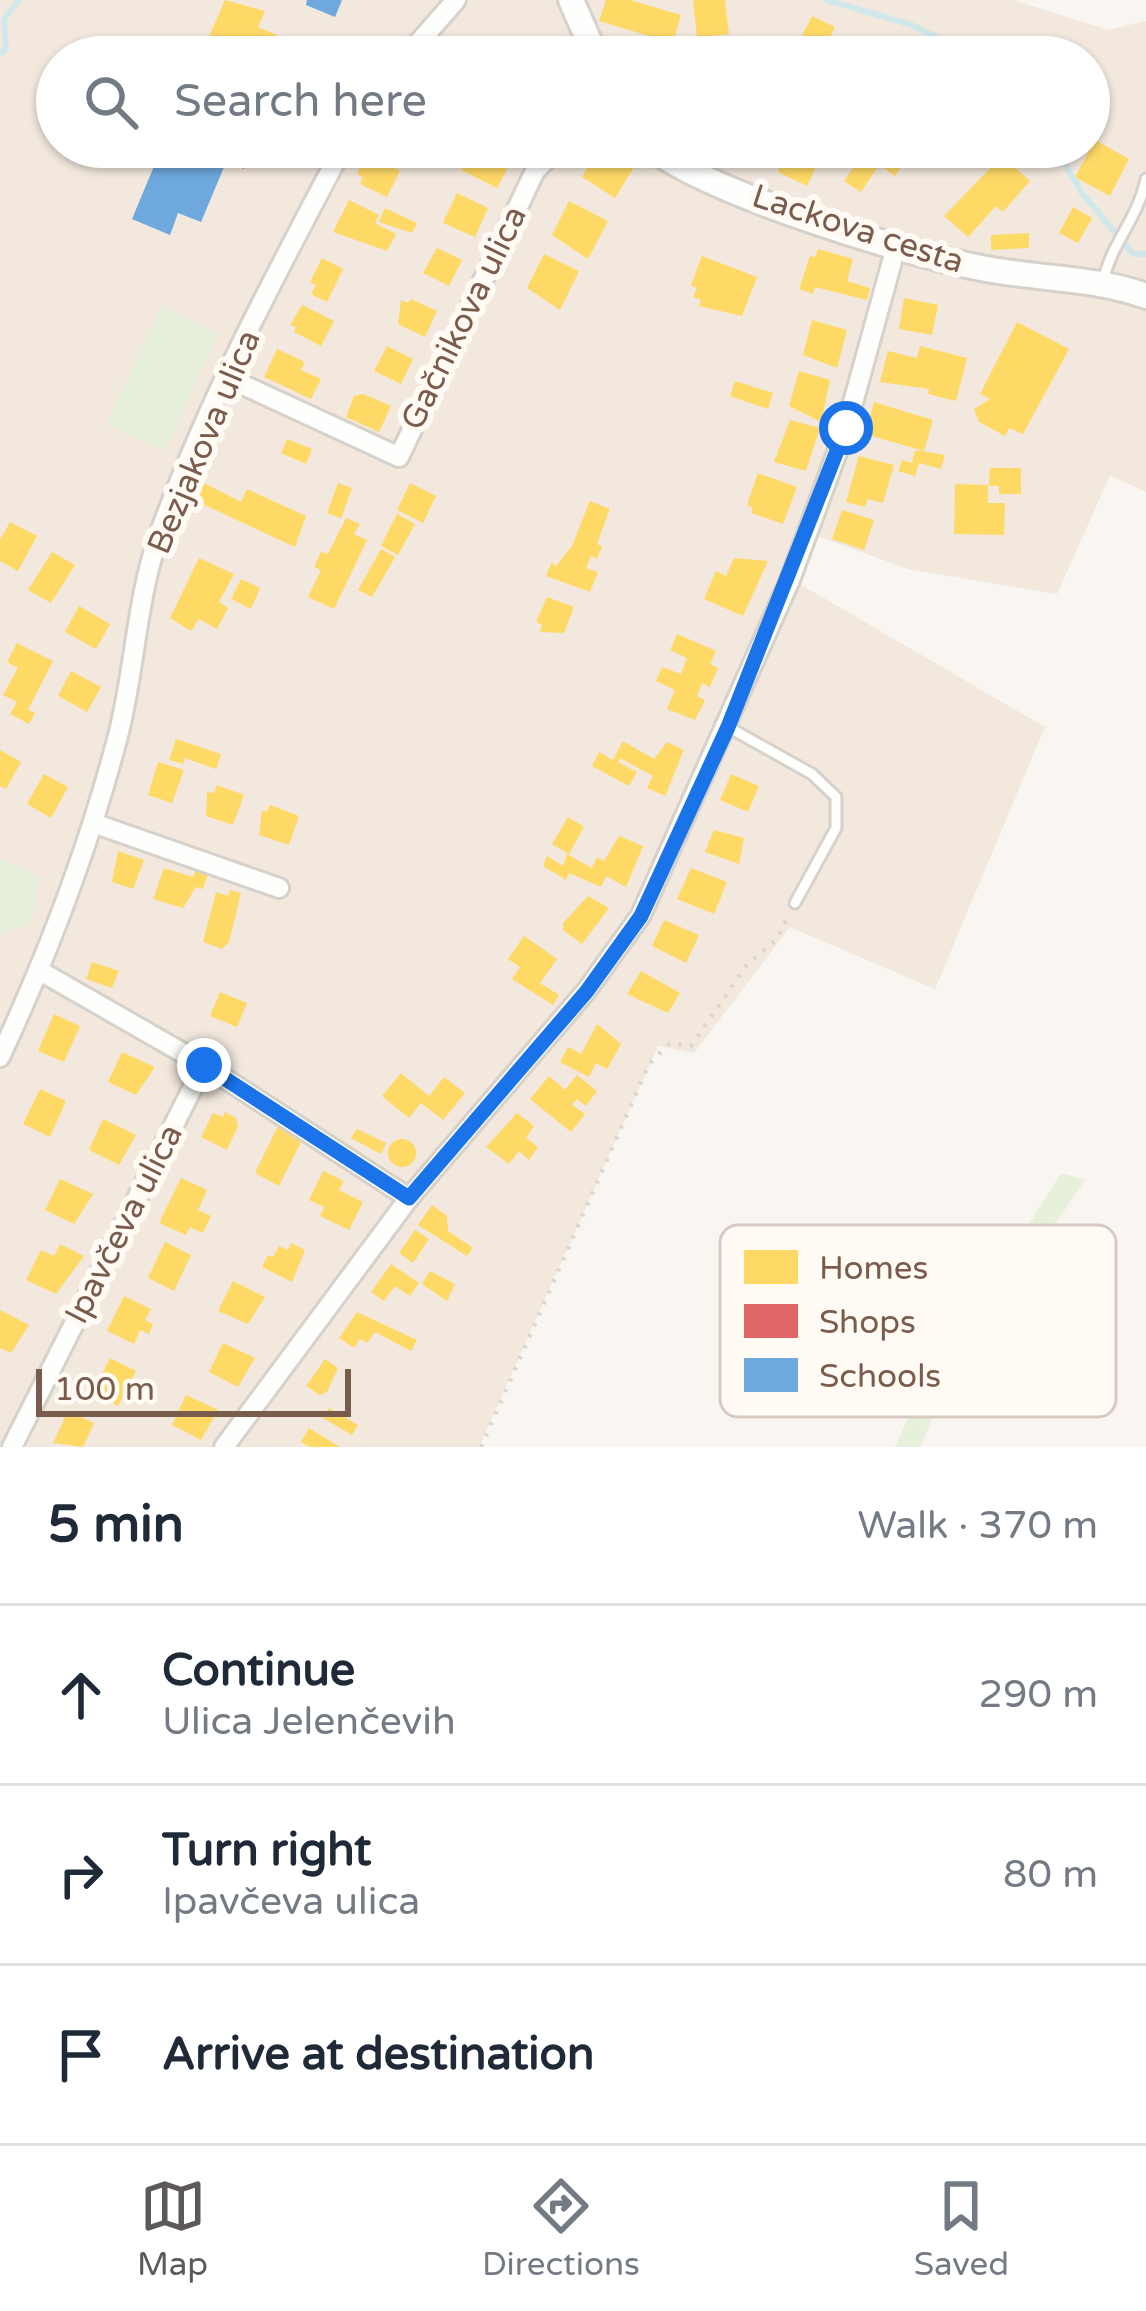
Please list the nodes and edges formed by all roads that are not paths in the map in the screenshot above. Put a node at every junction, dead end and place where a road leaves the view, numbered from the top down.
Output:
1 (456, 0) edge
2 (571, 0) edge
3 (424, 36) edge
4 (587, 36) edge
5 (333, 168) edge
6 (538, 168) edge
7 (682, 168) edge
8 (1146, 179) edge
9 (896, 247) junction
10 (1102, 285) junction
11 (1146, 296) edge
12 (228, 378) junction
13 (728, 727) junction
14 (93, 823) junction
15 (279, 887) dead end
16 (795, 903) road end
17 (40, 971) junction
18 (0, 1057) edge
19 (204, 1065) junction
20 (409, 1198) junction
21 (12, 1447) edge
22 (224, 1447) edge

1 - 3 street
2 - 4 street
5 - 12 street, Bezjakova ulica
6 - 12 street, Gačnikova ulica
7 - 9 street, Lackova cesta
8 - 10 lane
9 - 10 street, Lackova cesta
9 - 13 street
10 - 11 street, Lackova cesta
12 - 14 street, Bezjakova ulica
13 - 16 lane
13 - 20 street
14 - 15 street
14 - 17 street, Bezjakova ulica
17 - 18 street, Bezjakova ulica
17 - 19 street
19 - 20 street
19 - 21 street, Ipavčeva ulica
20 - 22 street

